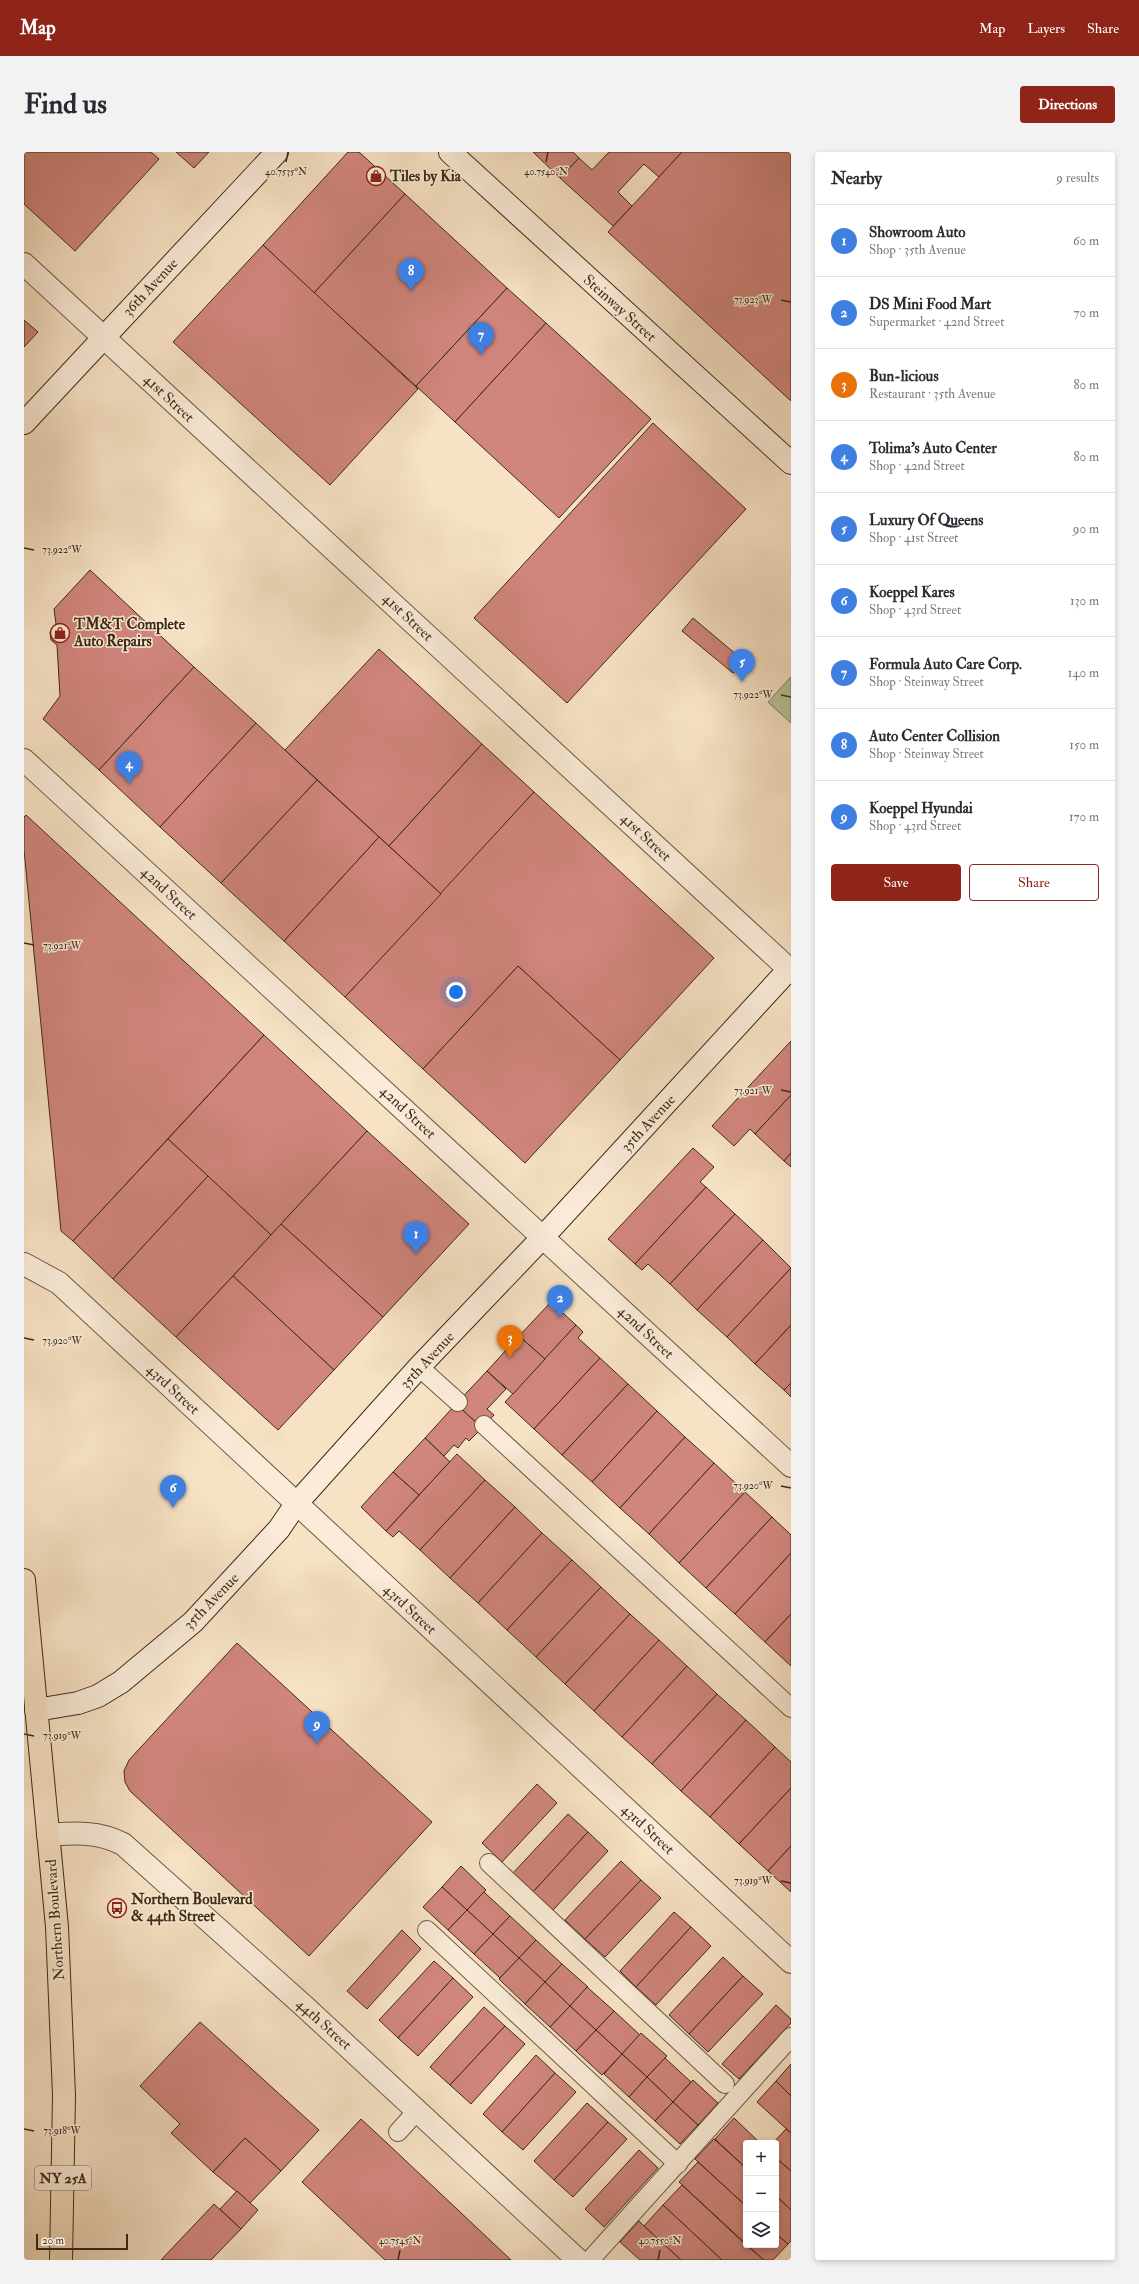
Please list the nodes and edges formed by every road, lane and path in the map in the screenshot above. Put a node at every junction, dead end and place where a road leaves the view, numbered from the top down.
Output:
1 (277, 152) edge
2 (450, 152) edge
3 (24, 264) edge
4 (102, 338) junction
5 (24, 423) edge
6 (791, 463) edge
7 (24, 760) edge
8 (790, 969) edge
9 (543, 1237) junction
10 (24, 1264) edge
11 (418, 1367) junction
12 (458, 1402) dead end
13 (484, 1425) dead end
14 (791, 1466) edge
15 (296, 1504) junction
16 (24, 1580) edge
17 (791, 1708) edge
18 (36, 1710) junction
19 (48, 1835) junction
20 (489, 1863) dead end
21 (427, 1930) dead end
22 (791, 1962) edge
23 (791, 2037) edge
24 (725, 2084) dead end
25 (417, 2111) junction
26 (398, 2132) dead end
27 (678, 2164) junction
28 (61, 2260) edge
29 (578, 2260) edge
30 (590, 2260) edge

1 - 4 street, 36th Avenue
2 - 6 street, Steinway Street
3 - 4 street, 41st Street
4 - 5 street, 36th Avenue
4 - 8 street, 41st Street
7 - 9 street, 42nd Street
8 - 9 street, 35th Avenue
9 - 11 street, 35th Avenue
9 - 14 street, 42nd Street
10 - 15 street, 43rd Street
11 - 12 lane
11 - 15 street, 35th Avenue
13 - 17 lane
15 - 18 street, 35th Avenue
15 - 22 street, 43rd Street
16 - 18 main road, Northern Boulevard / NY 25A
18 - 19 main road, Northern Boulevard / NY 25A
19 - 25 street, 44th Street
19 - 28 main road, Northern Boulevard / NY 25A
20 - 24 lane
21 - 27 lane
23 - 27 lane
25 - 26 lane
25 - 29 street, 44th Street
27 - 30 lane

